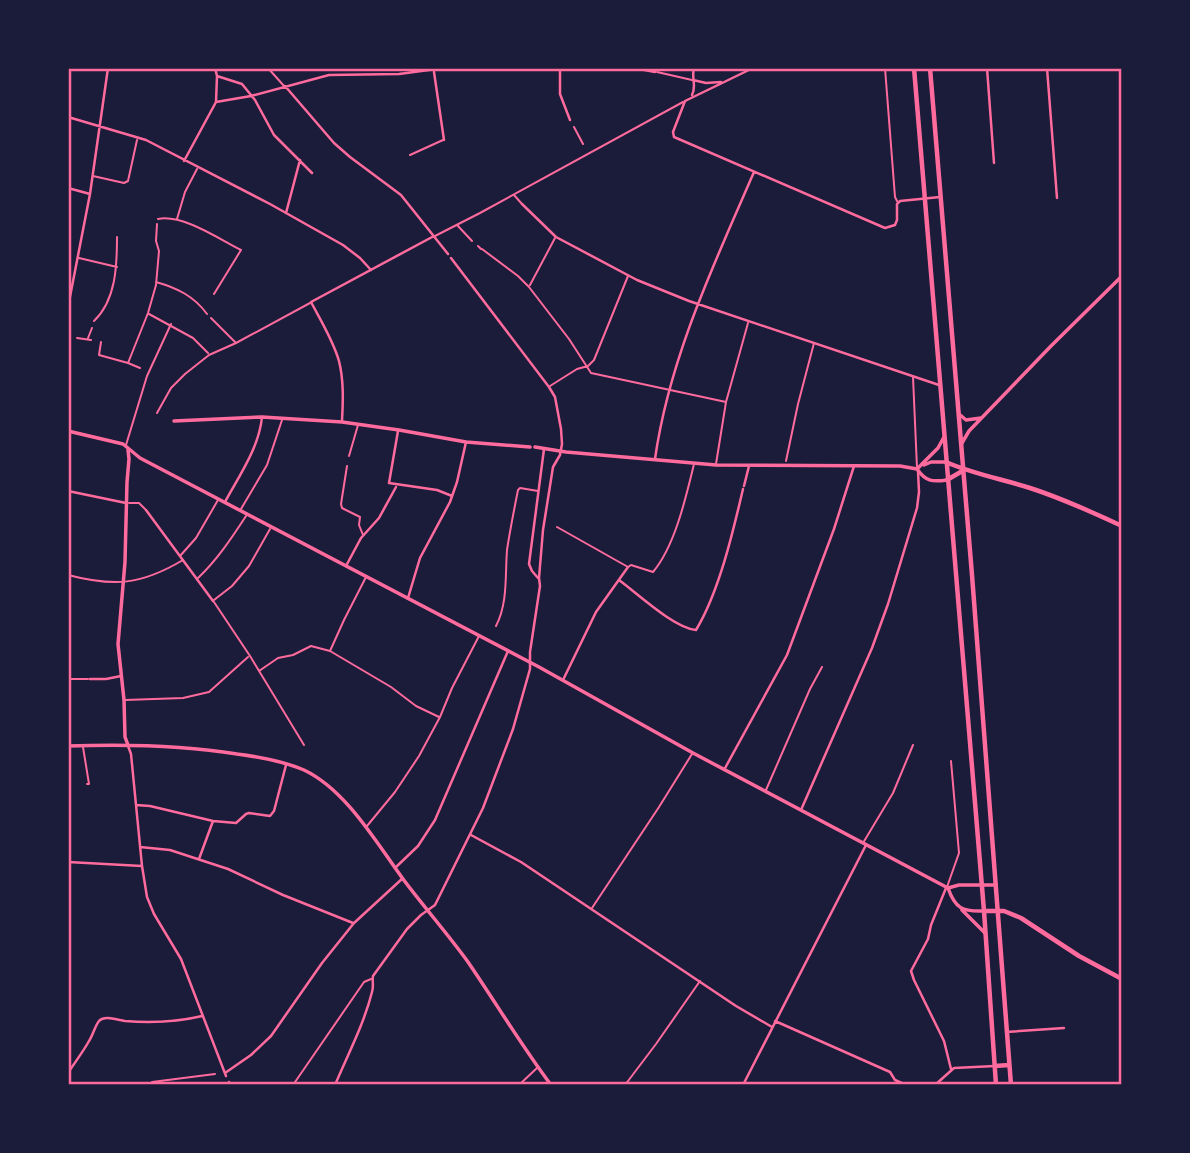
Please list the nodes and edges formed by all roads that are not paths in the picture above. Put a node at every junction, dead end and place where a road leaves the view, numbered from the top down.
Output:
1 (108, 68) edge
2 (215, 68) edge
3 (268, 68) edge
4 (444, 68) edge
5 (560, 68) edge
6 (634, 68) edge
7 (694, 68) edge
8 (753, 68) edge
9 (885, 68) edge
10 (914, 68) edge
11 (930, 68) edge
12 (987, 68) edge
13 (1047, 68) edge
14 (1120, 68) edge
15 (434, 69) edge
16 (656, 72) joint
17 (218, 76) junction
18 (1122, 76) edge
19 (694, 80) junction
20 (724, 82) junction
21 (285, 86) junction
22 (251, 96) junction
23 (690, 97) junction
24 (685, 101) junction
25 (216, 102) junction
26 (68, 117) edge
27 (570, 120) dead end
28 (99, 127) junction
29 (574, 127) dead end
30 (138, 137) junction
31 (444, 139) joint
32 (583, 144) dead end
33 (410, 155) dead end
34 (184, 160) junction
35 (299, 160) junction
36 (994, 163) dead end
37 (197, 167) junction
38 (754, 172) junction
39 (312, 173) dead end
40 (92, 176) junction
41 (68, 188) edge
42 (90, 194) junction
43 (513, 194) junction
44 (940, 197) junction
45 (1057, 198) dead end
46 (925, 199) junction
47 (898, 202) junction
48 (485, 204) dead end
49 (522, 204) joint
50 (488, 209) junction
51 (286, 213) junction
52 (158, 219) dead end
53 (176, 220) junction
54 (156, 224) dead end
55 (458, 225) junction
56 (434, 236) junction
57 (117, 237) dead end
58 (556, 237) junction
59 (472, 241) dead end
60 (478, 246) dead end
61 (447, 254) dead end
62 (78, 257) junction
63 (452, 258) dead end
64 (117, 267) junction
65 (371, 270) junction
66 (628, 275) junction
67 (1122, 276) edge
68 (155, 281) junction
69 (529, 287) junction
70 (70, 288) edge
71 (214, 294) dead end
72 (311, 302) junction
73 (699, 303) junction
74 (206, 306) dead end
75 (68, 307) edge
76 (203, 309) junction
77 (148, 313) junction
78 (207, 314) dead end
79 (211, 318) dead end
80 (749, 320) junction
81 (94, 321) dead end
82 (171, 324) junction
83 (92, 328) dead end
84 (78, 338) dead end
85 (101, 342) dead end
86 (814, 342) junction
87 (236, 343) junction
88 (209, 355) junction
89 (128, 363) junction
90 (587, 366) junction
91 (140, 368) dead end
92 (913, 377) junction
93 (940, 385) junction
94 (549, 387) junction
95 (670, 390) junction
96 (726, 401) junction
97 (156, 413) dead end
98 (959, 414) junction
99 (262, 417) junction
100 (983, 417) junction
101 (283, 419) junction
102 (174, 421) dead end
103 (342, 422) junction
104 (358, 424) junction
105 (399, 430) junction
106 (68, 431) edge
107 (944, 437) junction
108 (466, 442) junction
109 (961, 445) junction
110 (126, 447) junction
111 (544, 449) junction
112 (561, 451) junction
113 (349, 456) dead end
114 (654, 460) junction
115 (786, 461) dead end
116 (946, 462) junction
117 (694, 463) junction
118 (716, 465) junction
119 (347, 466) dead end
120 (749, 466) junction
121 (854, 466) junction
122 (920, 467) junction
123 (964, 470) junction
124 (947, 480) junction
125 (397, 485) junction
126 (68, 491) edge
127 (539, 492) junction
128 (550, 493) junction
129 (452, 496) junction
130 (219, 499) junction
131 (225, 502) junction
132 (127, 503) junction
133 (146, 510) joint
134 (240, 510) junction
135 (247, 514) junction
136 (1122, 526) edge
137 (271, 527) junction
138 (557, 527) dead end
139 (363, 535) junction
140 (180, 556) junction
141 (184, 560) junction
142 (346, 566) junction
143 (628, 567) junction
144 (68, 575) edge
145 (366, 577) junction
146 (539, 578) junction
147 (197, 579) junction
148 (619, 580) junction
149 (122, 583) junction
150 (407, 598) junction
151 (213, 601) junction
152 (496, 626) dead end
153 (479, 636) junction
154 (508, 651) junction
155 (330, 652) junction
156 (250, 656) junction
157 (530, 662) junction
158 (822, 667) dead end
159 (259, 671) junction
160 (121, 676) junction
161 (68, 679) edge
162 (90, 679) joint
163 (563, 680) junction
164 (124, 700) junction
165 (440, 717) junction
166 (304, 745) dead end
167 (914, 745) dead end
168 (68, 746) edge
169 (83, 746) junction
170 (128, 746) junction
171 (693, 753) junction
172 (951, 761) dead end
173 (286, 763) junction
174 (724, 770) junction
175 (87, 784) dead end
176 (766, 791) junction
177 (136, 805) junction
178 (801, 810) junction
179 (213, 821) junction
180 (366, 827) junction
181 (471, 835) junction
182 (865, 844) junction
183 (139, 847) junction
184 (199, 859) junction
185 (68, 862) edge
186 (142, 866) junction
187 (395, 869) junction
188 (402, 878) junction
189 (996, 884) junction
190 (981, 885) junction
191 (947, 888) junction
192 (960, 908) junction
193 (591, 909) junction
194 (427, 911) junction
195 (984, 911) junction
196 (998, 911) junction
197 (354, 923) junction
198 (985, 933) junction
199 (986, 951) junction
200 (1000, 951) junction
201 (372, 979) junction
202 (1122, 979) edge
203 (700, 981) junction
204 (202, 1016) junction
205 (774, 1024) junction
206 (1064, 1028) dead end
207 (1006, 1032) junction
208 (1009, 1065) junction
209 (995, 1066) junction
210 (538, 1067) junction
211 (951, 1069) junction
212 (68, 1073) edge
213 (225, 1074) junction
214 (152, 1082) dead end
215 (337, 1084) edge
216 (293, 1085) edge
217 (519, 1085) edge
218 (551, 1085) edge
219 (625, 1085) edge
220 (743, 1085) edge
221 (906, 1085) edge
222 (935, 1085) edge
223 (996, 1085) edge
224 (1011, 1085) edge

1 - 28 street
2 - 17 street
3 - 21 street
4 - 15 street
5 - 27 street
6 - 16 street
7 - 19 street
8 - 20 street
9 - 47 street
10 - 46 main road
11 - 44 main road
12 - 36 street
13 - 45 street
14 - 18 street
15 - 21 street
15 - 31 street
16 - 19 street
17 - 22 street
17 - 25 street
19 - 20 street
19 - 23 street
20 - 23 street
21 - 22 street
21 - 56 street
22 - 25 street
22 - 35 street
23 - 24 street
24 - 38 street
24 - 43 street
25 - 34 street
26 - 28 street
28 - 30 street
28 - 40 street
29 - 32 street
30 - 34 street
30 - 40 street
31 - 33 street
34 - 37 street
35 - 39 street
35 - 51 street
37 - 51 street
37 - 53 street
38 - 47 street
38 - 73 street
40 - 42 street
41 - 42 street
42 - 62 street
43 - 49 street
43 - 50 street
44 - 46 street
44 - 98 main road
46 - 47 street
46 - 93 main road
48 - 50 street
49 - 58 street
50 - 55 street
51 - 65 street
52 - 53 street
53 - 71 street
54 - 68 street
55 - 56 street
55 - 59 street
56 - 61 street
56 - 65 street
57 - 64 street
58 - 66 street
58 - 69 street
60 - 69 street
62 - 64 street
62 - 70 street
63 - 94 street
64 - 81 street
65 - 72 street
66 - 73 street
66 - 90 street
67 - 100 street
68 - 76 street
68 - 77 street
69 - 90 street
70 - 75 street
72 - 87 street
72 - 103 street
73 - 80 street
73 - 95 street
74 - 76 street
76 - 78 street
77 - 82 street
77 - 89 street
79 - 87 street
80 - 86 street
80 - 96 street
82 - 88 street
82 - 110 street
83 - 84 street
85 - 89 street
86 - 92 street
86 - 115 street
87 - 88 street
88 - 97 street
89 - 91 street
90 - 94 street
90 - 95 street
92 - 93 street
92 - 122 street
93 - 107 main road
94 - 112 street
95 - 96 street
95 - 114 street
96 - 118 street
98 - 100 street
98 - 109 main road
99 - 101 street
99 - 102 street
99 - 131 street
100 - 109 street
101 - 103 street
101 - 134 street
103 - 104 street
104 - 105 street
104 - 113 street
105 - 108 street
105 - 125 street
106 - 110 street
107 - 116 main road
107 - 122 street
108 - 111 street
108 - 129 street
109 - 123 main road
110 - 130 street
110 - 132 street
111 - 112 street
111 - 127 street
112 - 114 street
112 - 128 street
114 - 117 street
116 - 122 street
116 - 123 main road
116 - 124 main road
117 - 118 street
117 - 143 street
118 - 120 street
119 - 139 street
120 - 121 street
120 - 148 street
121 - 122 street
121 - 174 street
122 - 124 street
122 - 178 street
123 - 124 main road
123 - 136 main road
123 - 189 main road
124 - 190 main road
125 - 129 street
125 - 139 street
126 - 132 street
127 - 128 street
127 - 146 street
127 - 152 street
128 - 146 street
129 - 150 street
130 - 131 street
130 - 140 street
131 - 134 street
132 - 133 street
132 - 149 street
133 - 140 street
134 - 135 street
135 - 137 street
135 - 147 street
137 - 142 street
137 - 151 street
138 - 143 street
139 - 142 street
140 - 141 street
141 - 147 street
141 - 149 street
142 - 145 street
143 - 148 street
144 - 149 street
145 - 150 street
145 - 155 street
146 - 157 street
147 - 151 street
148 - 163 street
149 - 160 street
150 - 153 street
151 - 156 street
153 - 154 street
153 - 165 street
154 - 157 street
154 - 187 street
155 - 159 street
155 - 165 street
156 - 159 street
156 - 164 street
157 - 163 street
157 - 181 street
158 - 176 street
159 - 166 street
160 - 162 street
160 - 164 street
161 - 162 street
163 - 171 street
164 - 170 street
165 - 180 street
167 - 182 street
168 - 169 street
169 - 170 street
169 - 175 street
170 - 173 street
170 - 177 street
171 - 174 street
171 - 193 street
172 - 191 street
173 - 179 street
173 - 180 street
174 - 176 street
176 - 178 street
177 - 179 street
177 - 183 street
178 - 182 street
179 - 184 street
180 - 187 street
181 - 193 street
181 - 194 street
182 - 191 street
182 - 205 street
183 - 184 street
183 - 186 street
184 - 197 street
185 - 186 street
186 - 204 street
187 - 188 street
188 - 194 street
188 - 197 street
189 - 190 street
189 - 196 main road
190 - 191 street
190 - 195 main road
191 - 192 street
191 - 211 street
192 - 195 street
192 - 198 street
193 - 203 street
194 - 201 street
194 - 210 street
195 - 196 main road
195 - 198 main road
196 - 200 main road
196 - 202 main road
197 - 213 street
198 - 199 main road
199 - 200 main road
199 - 209 main road
200 - 207 main road
201 - 215 street
201 - 216 street
203 - 205 street
203 - 219 street
204 - 212 street
204 - 213 street
205 - 220 street
205 - 221 street
206 - 207 street
207 - 208 main road
208 - 209 main road
208 - 224 main road
209 - 211 street
209 - 223 main road
210 - 217 street
210 - 218 street
211 - 222 street
213 - 214 street

